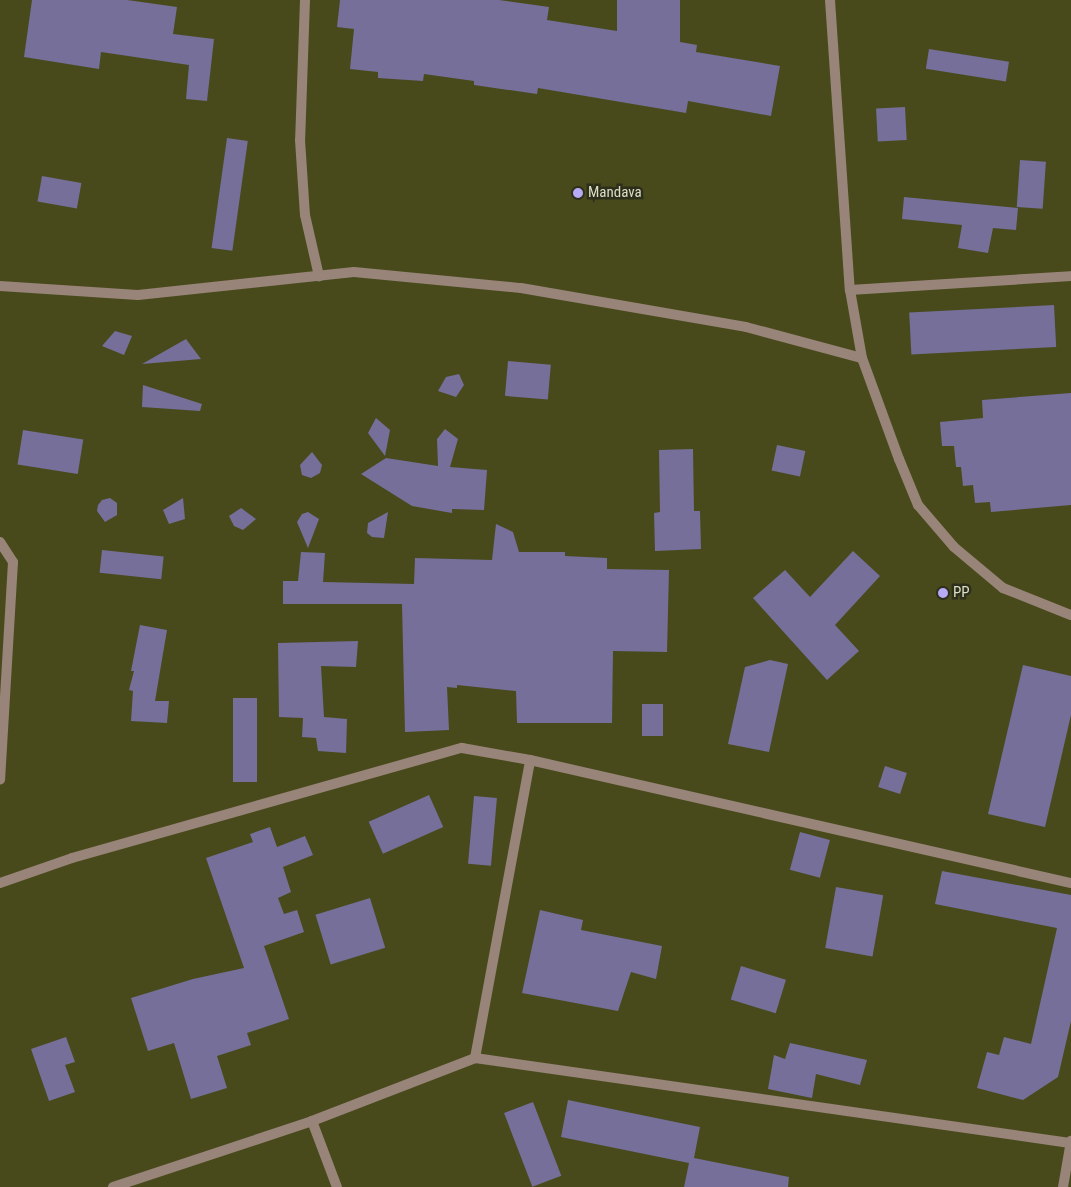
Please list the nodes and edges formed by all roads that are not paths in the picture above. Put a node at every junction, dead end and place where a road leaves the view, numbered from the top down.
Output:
1 (305, 0) edge
2 (830, 0) edge
3 (319, 276) junction
4 (1071, 276) edge
5 (0, 286) edge
6 (850, 290) junction
7 (862, 358) junction
8 (0, 542) edge
9 (1071, 615) edge
10 (530, 760) junction
11 (0, 780) edge
12 (0, 883) edge
13 (1071, 884) edge
14 (475, 1058) junction
15 (312, 1121) junction
16 (1071, 1142) edge
17 (113, 1187) edge
18 (336, 1187) edge
19 (1063, 1187) edge

1 - 3 street
2 - 6 street
3 - 5 street
3 - 7 street
4 - 6 street
6 - 7 street
7 - 9 street
8 - 11 street
10 - 12 street
10 - 13 street
10 - 14 street
14 - 15 street
14 - 16 street
15 - 17 street
15 - 18 street
16 - 19 street

